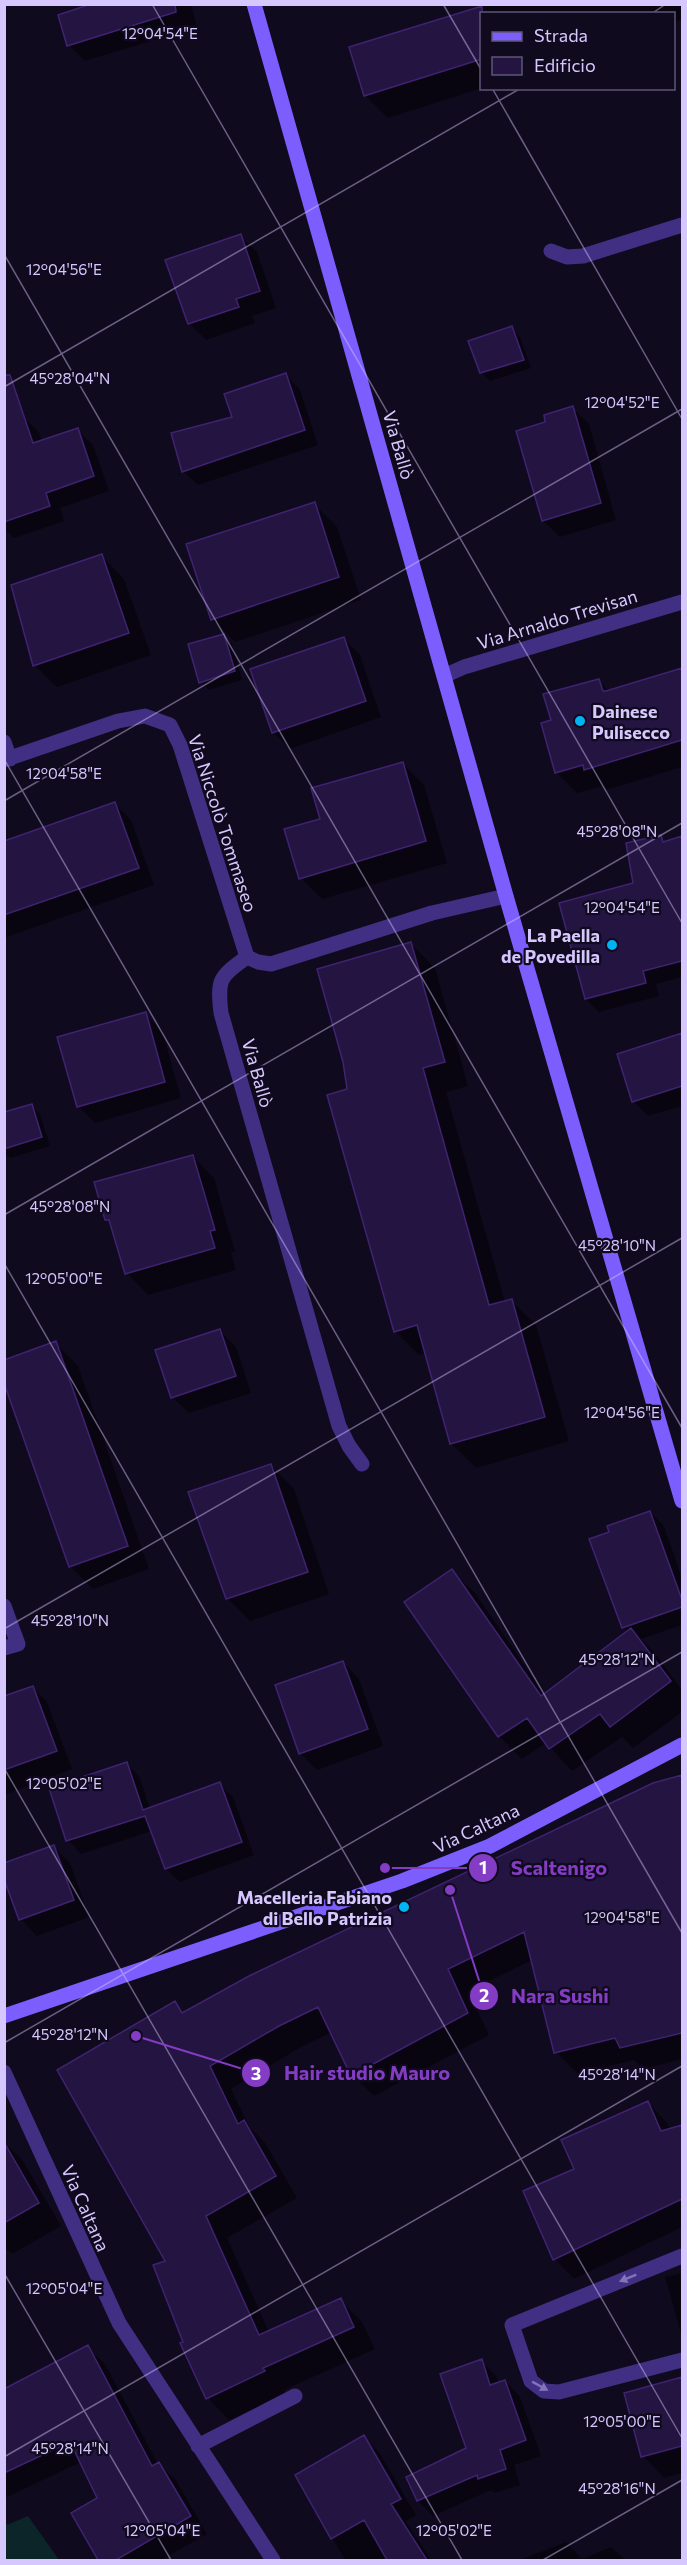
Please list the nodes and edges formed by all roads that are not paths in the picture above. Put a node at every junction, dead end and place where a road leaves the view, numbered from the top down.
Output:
1 (254, 4) edge
2 (682, 225) edge
3 (551, 251) dead end
4 (682, 602) edge
5 (444, 676) junction
6 (4, 742) edge
7 (7, 760) edge
8 (506, 896) junction
9 (247, 957) junction
10 (362, 1464) dead end
11 (682, 1501) edge
12 (4, 1606) edge
13 (4, 1648) edge
14 (682, 1745) edge
15 (4, 2016) edge
16 (4, 2072) edge
17 (682, 2256) edge
18 (682, 2360) edge
19 (295, 2396) dead end
20 (198, 2446) junction
21 (273, 2560) edge

1 - 5 main road, Via Ballò
2 - 3 street
4 - 5 street, Via Arnaldo Trevisan
5 - 8 main road, Via Ballò
6 - 7 street, Via Niccolò Tommaseo
7 - 9 street, Via Niccolò Tommaseo
8 - 9 street
8 - 11 main road, Via Ballò
9 - 10 street, Via Ballò
12 - 13 street
14 - 15 main road, Via Caltana
16 - 20 street, Via Caltana
17 -> 18 street
19 - 20 street
20 - 21 street, Via Caltana

